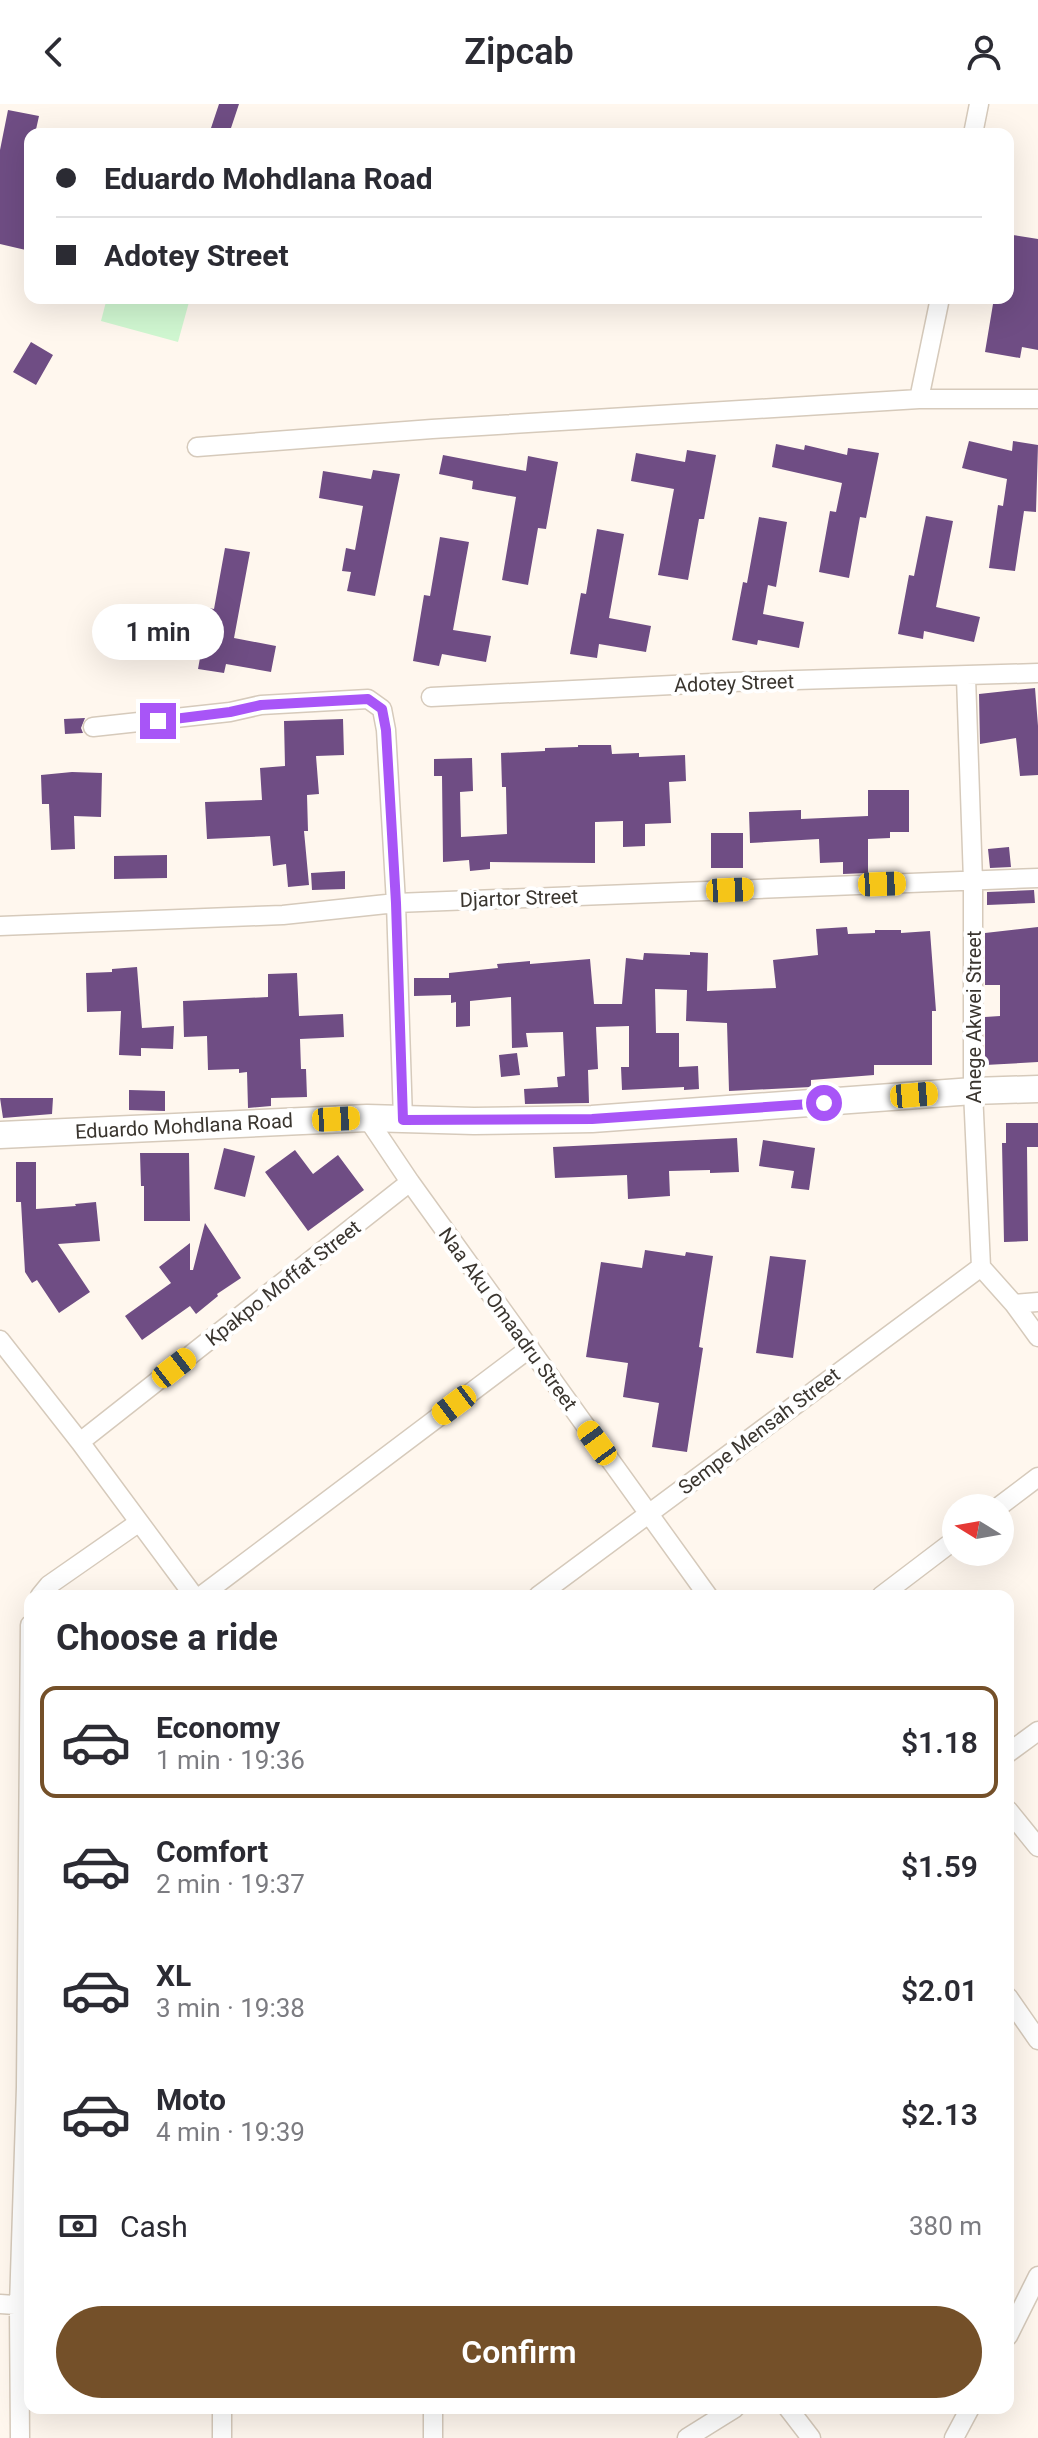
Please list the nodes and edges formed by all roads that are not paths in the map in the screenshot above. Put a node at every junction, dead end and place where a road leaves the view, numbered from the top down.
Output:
1 (979, 104) edge
2 (974, 128) edge
3 (939, 304) edge
4 (919, 399) junction
5 (1038, 399) edge
6 (197, 447) dead end
7 (1038, 673) edge
8 (966, 677) junction
9 (431, 697) dead end
10 (93, 727) dead end
11 (1038, 878) edge
12 (973, 881) junction
13 (396, 903) junction
14 (0, 926) edge
15 (1038, 1089) edge
16 (973, 1091) junction
17 (367, 1118) junction
18 (403, 1120) junction
19 (0, 1135) edge
20 (410, 1182) junction
21 (981, 1267) junction
22 (1038, 1302) edge
23 (1014, 1304) junction
24 (1038, 1337) edge
25 (0, 1340) edge
26 (530, 1348) junction
27 (80, 1442) junction
28 (1038, 1477) edge
29 (1014, 1495) edge
30 (648, 1514) junction
31 (138, 1523) junction
32 (942, 1550) edge
33 (45, 1590) edge
34 (189, 1590) edge
35 (209, 1590) edge
36 (546, 1590) edge
37 (704, 1590) edge
38 (889, 1590) edge
39 (1038, 1731) edge
40 (1014, 1749) edge
41 (1014, 1817) edge
42 (1038, 1847) edge
43 (1014, 2008) edge
44 (1038, 2040) edge
45 (24, 2160) edge
46 (1038, 2276) edge
47 (16, 2305) edge
48 (1014, 2324) edge
49 (222, 2414) edge
50 (433, 2414) edge
51 (725, 2414) edge
52 (793, 2414) edge
53 (967, 2414) edge
54 (20, 2438) edge
55 (222, 2438) edge
56 (433, 2438) edge
57 (687, 2438) edge
58 (811, 2438) edge
59 (954, 2438) edge

1 - 2 street
3 - 4 street
4 - 5 street
4 - 6 street
7 - 8 street, Adotey Street
8 - 9 street, Adotey Street
8 - 12 street, Anege Akwei Street
10 - 13 street
11 - 12 street, Djartor Street
12 - 13 street, Djartor Street
12 - 16 street, Anege Akwei Street
13 - 14 street, Djartor Street
13 - 18 street
15 - 16 main road, Eduardo Mohdlana Road
16 - 18 main road, Eduardo Mohdlana Road
16 - 21 street, Anege Akwei Street
17 - 18 main road, Eduardo Mohdlana Road
17 - 19 main road, Eduardo Mohdlana Road
17 - 20 street, Naa Aku Omaadru Street
20 - 26 street, Naa Aku Omaadru Street
20 - 27 street, Kpakpo Moffat Street
21 - 23 street
21 - 30 street, Sempe Mensah Street
22 - 23 street
23 - 24 street
25 - 27 street
26 - 30 street, Naa Aku Omaadru Street
26 - 35 street
27 - 31 street
28 - 29 street
30 - 36 street, Sempe Mensah Street
30 - 37 street, Naa Aku Omaadru Street
31 - 33 street
31 - 34 street
32 - 38 street
39 - 40 street
41 - 42 street
43 - 44 street
45 - 47 street
46 - 48 street
47 - 54 street
49 - 55 street
50 - 56 street
51 - 57 street
52 - 58 street
53 - 59 street

